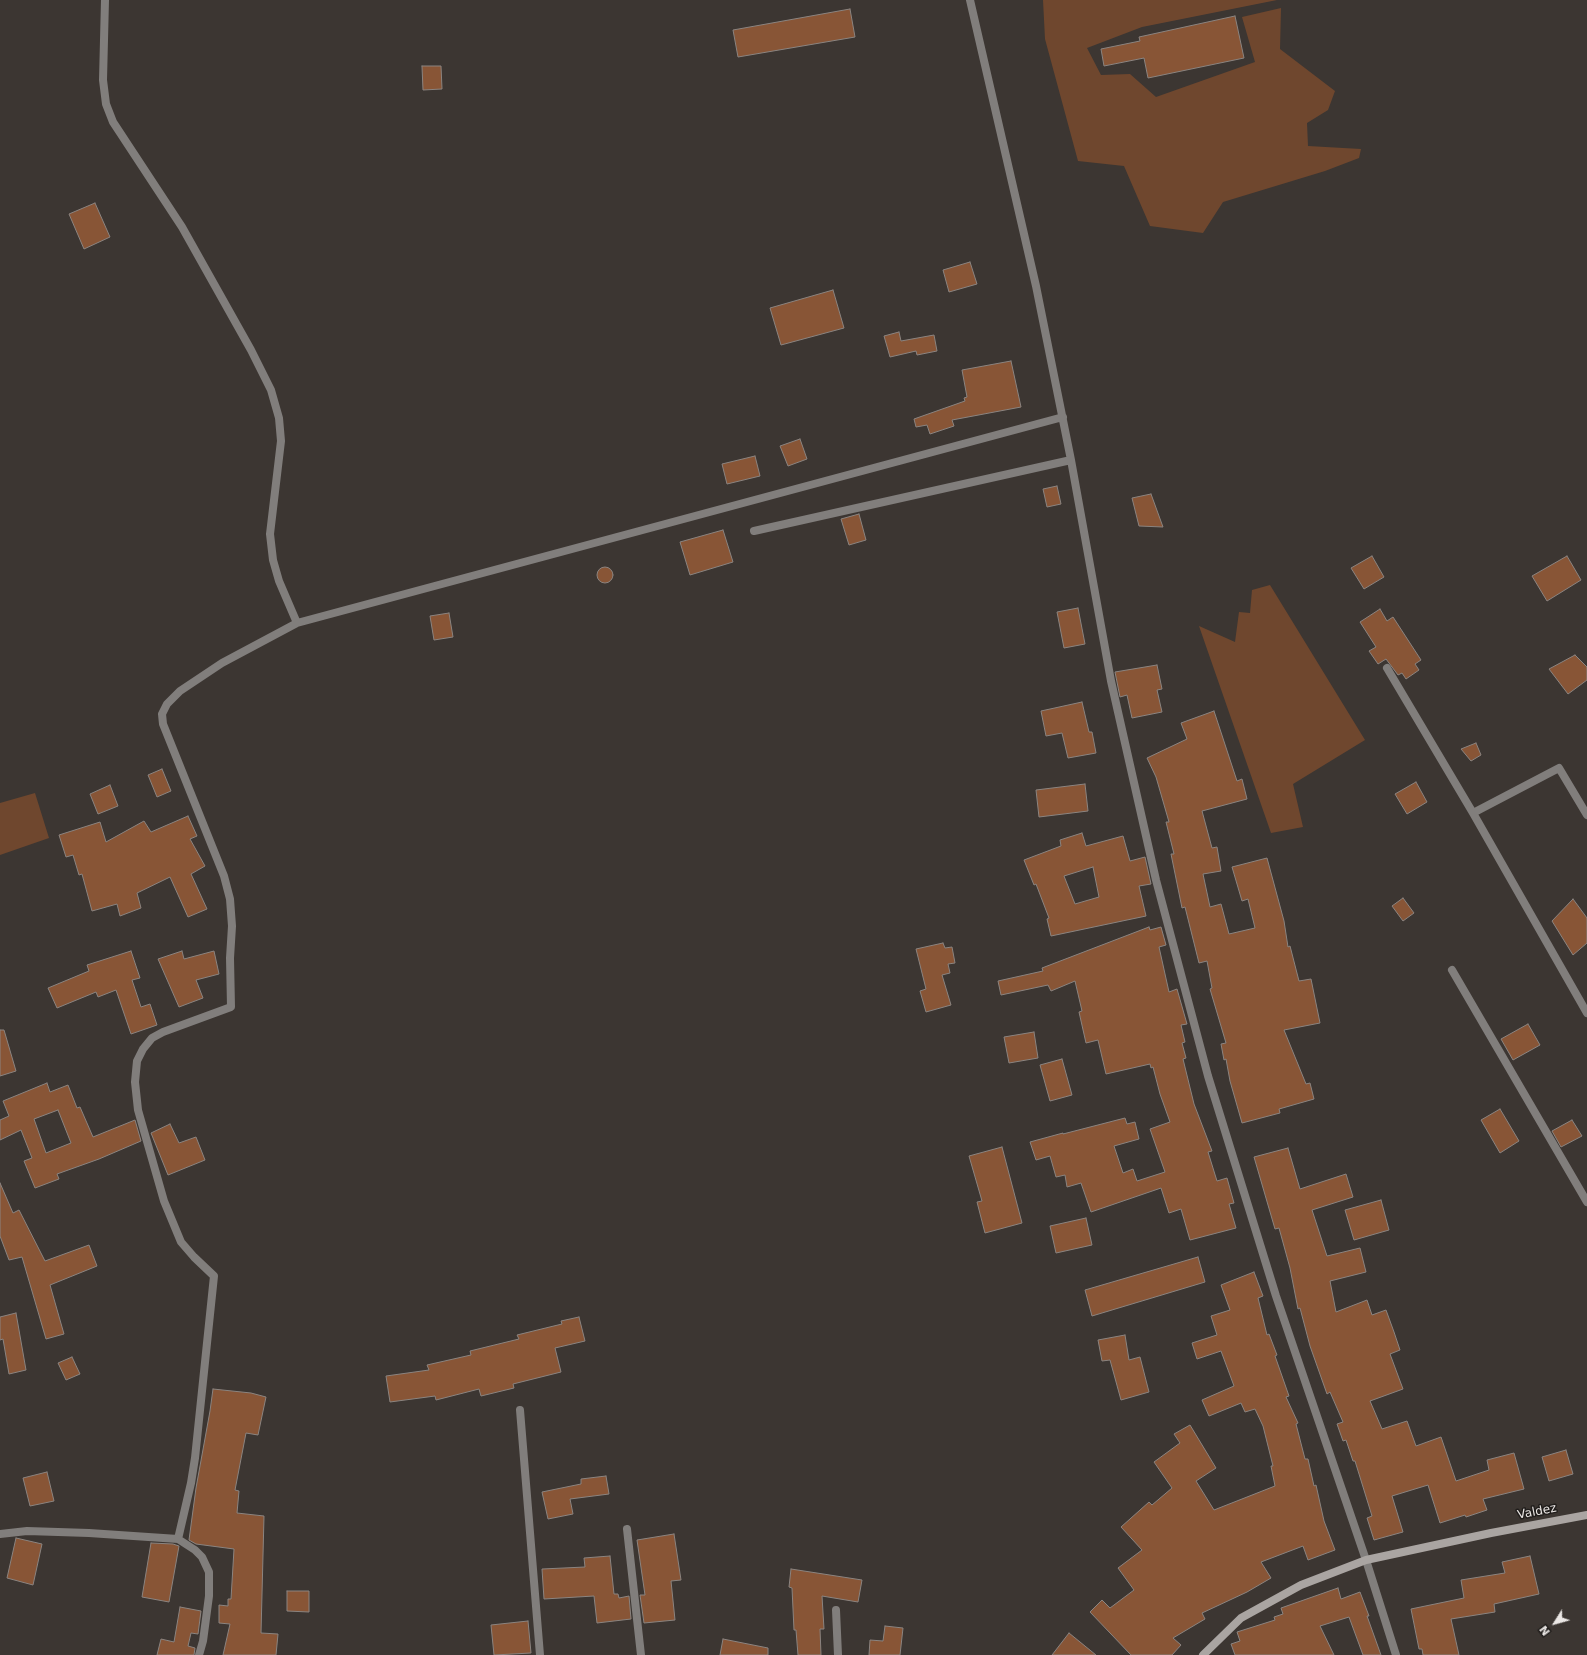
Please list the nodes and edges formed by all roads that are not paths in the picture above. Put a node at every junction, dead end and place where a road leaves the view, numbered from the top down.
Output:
1 (105, 0) edge
2 (970, 0) edge
3 (1062, 417) junction
4 (1071, 460) junction
5 (754, 531) dead end
6 (297, 623) junction
7 (1386, 668) dead end
8 (1473, 813) junction
9 (1587, 815) edge
10 (1452, 970) dead end
11 (1587, 1014) edge
12 (1587, 1202) edge
13 (520, 1410) dead end
14 (1587, 1515) edge
15 (627, 1529) dead end
16 (0, 1534) edge
17 (178, 1539) junction
18 (1366, 1560) junction
19 (836, 1610) dead end
20 (199, 1655) edge
21 (540, 1655) edge
22 (641, 1655) edge
23 (838, 1655) edge
24 (1202, 1655) edge
25 (1396, 1655) edge

1 - 6 street
2 - 3 street
3 - 4 street
3 - 6 street
4 - 5 street
4 - 18 street
6 - 17 street
7 - 8 street
8 - 9 street
8 - 11 street
10 - 12 street
13 - 21 street
14 - 18 street, Valdez
15 - 22 street
16 - 17 street
17 - 20 street
18 - 24 street, Valdez
18 - 25 street
19 - 23 street

